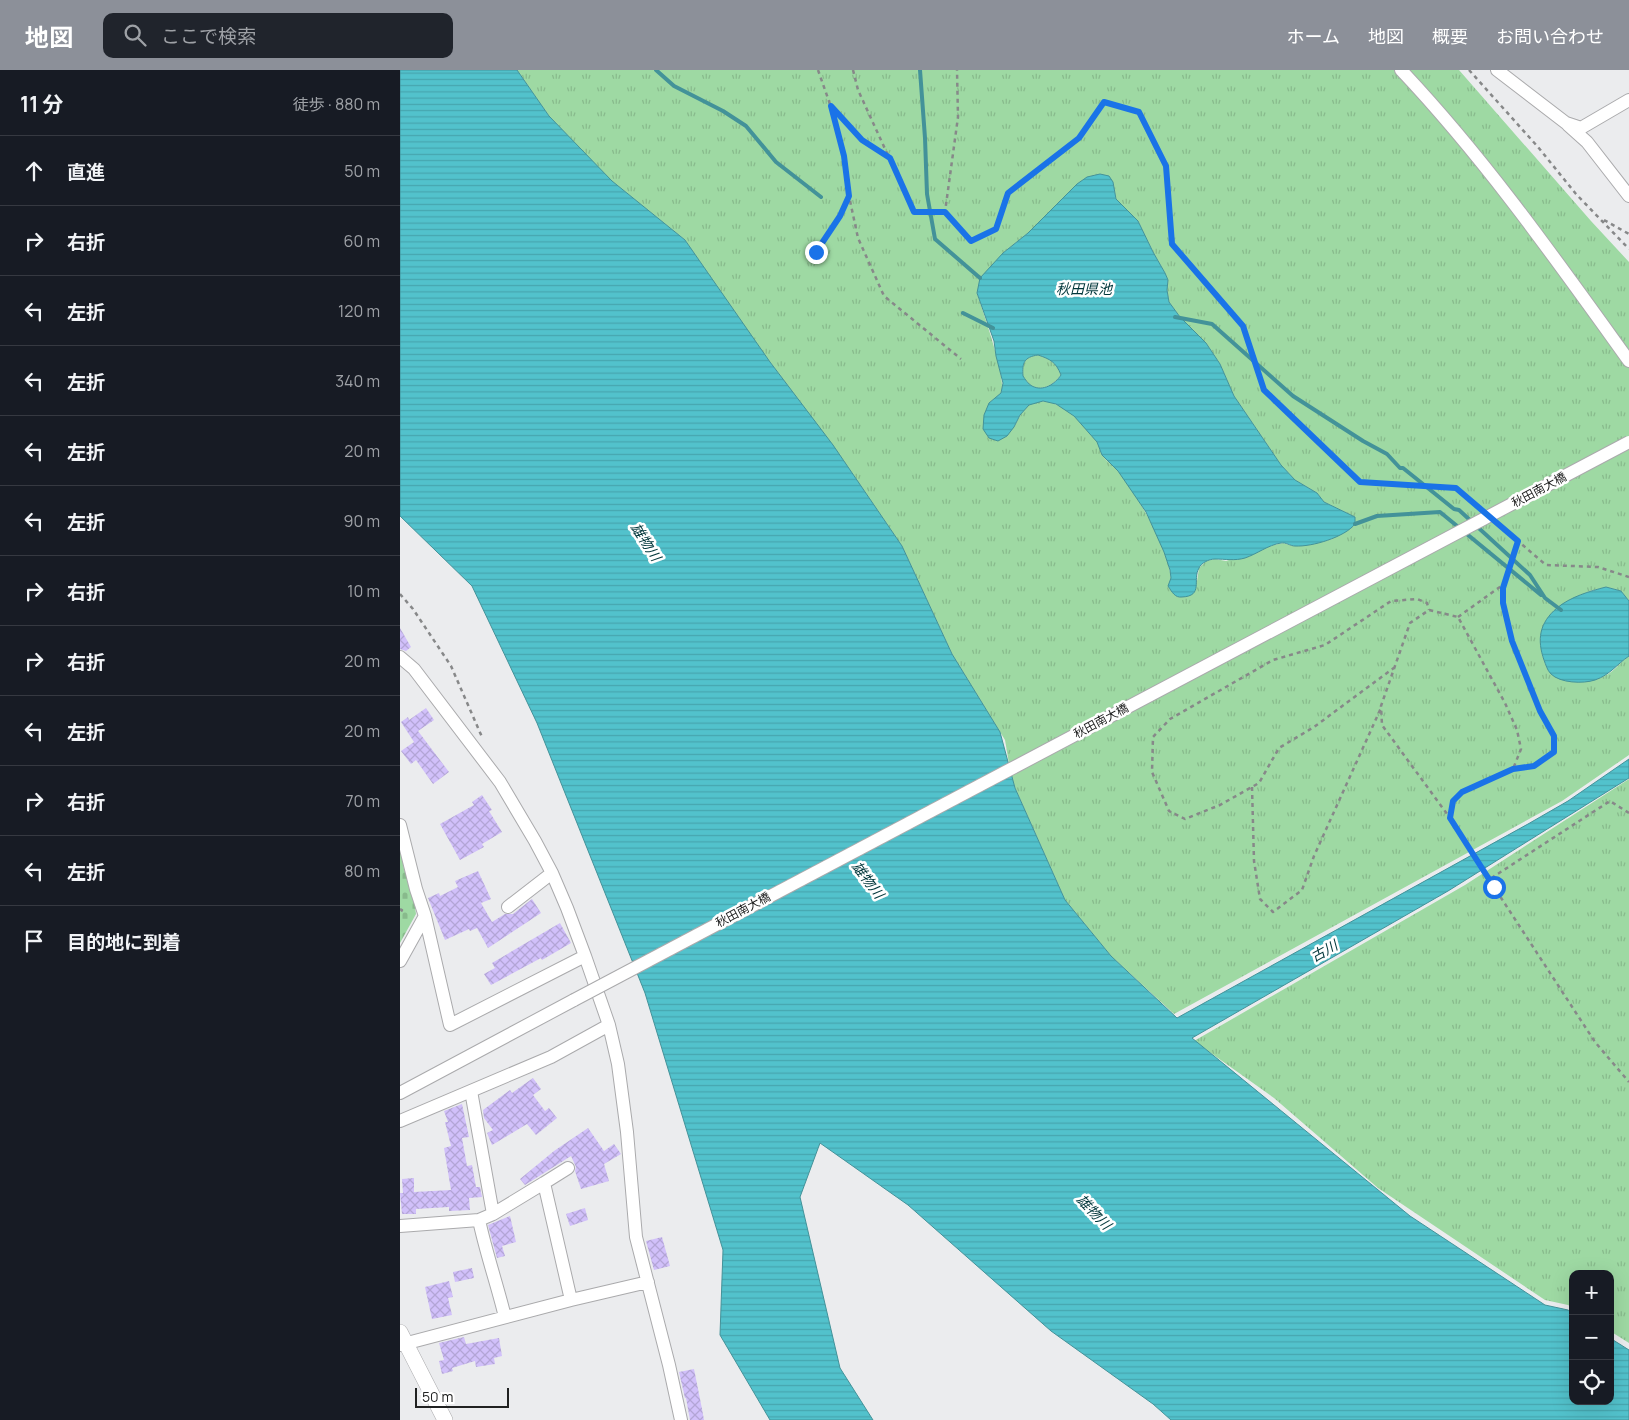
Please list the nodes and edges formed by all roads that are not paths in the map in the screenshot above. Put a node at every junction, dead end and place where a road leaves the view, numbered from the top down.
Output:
1 (1401, 70) edge
2 (1497, 70) edge
3 (1626, 101) edge
4 (1566, 123) junction
5 (1629, 196) edge
6 (1629, 361) edge
7 (1629, 442) edge
8 (400, 657) edge
9 (400, 825) edge
10 (552, 873) junction
11 (508, 907) dead end
12 (425, 916) junction
13 (585, 956) junction
14 (400, 961) edge
15 (609, 1025) junction
16 (471, 1091) junction
17 (400, 1093) edge
18 (400, 1121) edge
19 (568, 1168) dead end
20 (544, 1183) junction
21 (493, 1214) junction
22 (479, 1220) junction
23 (400, 1226) edge
24 (648, 1282) junction
25 (570, 1300) junction
26 (505, 1317) junction
27 (402, 1340) edge
28 (445, 1420) edge
29 (681, 1420) edge

1 - 6 street
2 - 4 street
3 - 4 street
4 - 5 street
7 - 17 street, 秋田南大橋, bridge
8 - 10 street
9 - 12 street
10 - 11 street
10 - 13 street
12 - 13 street
12 - 14 street
13 - 15 street
15 - 16 street
15 - 24 street
16 - 18 street
16 - 21 street
19 - 20 street
20 - 21 street
20 - 25 street
21 - 22 street
22 - 23 street
22 - 26 street
24 - 25 street
24 - 29 street
25 - 26 street
26 - 27 street
27 - 28 main road

